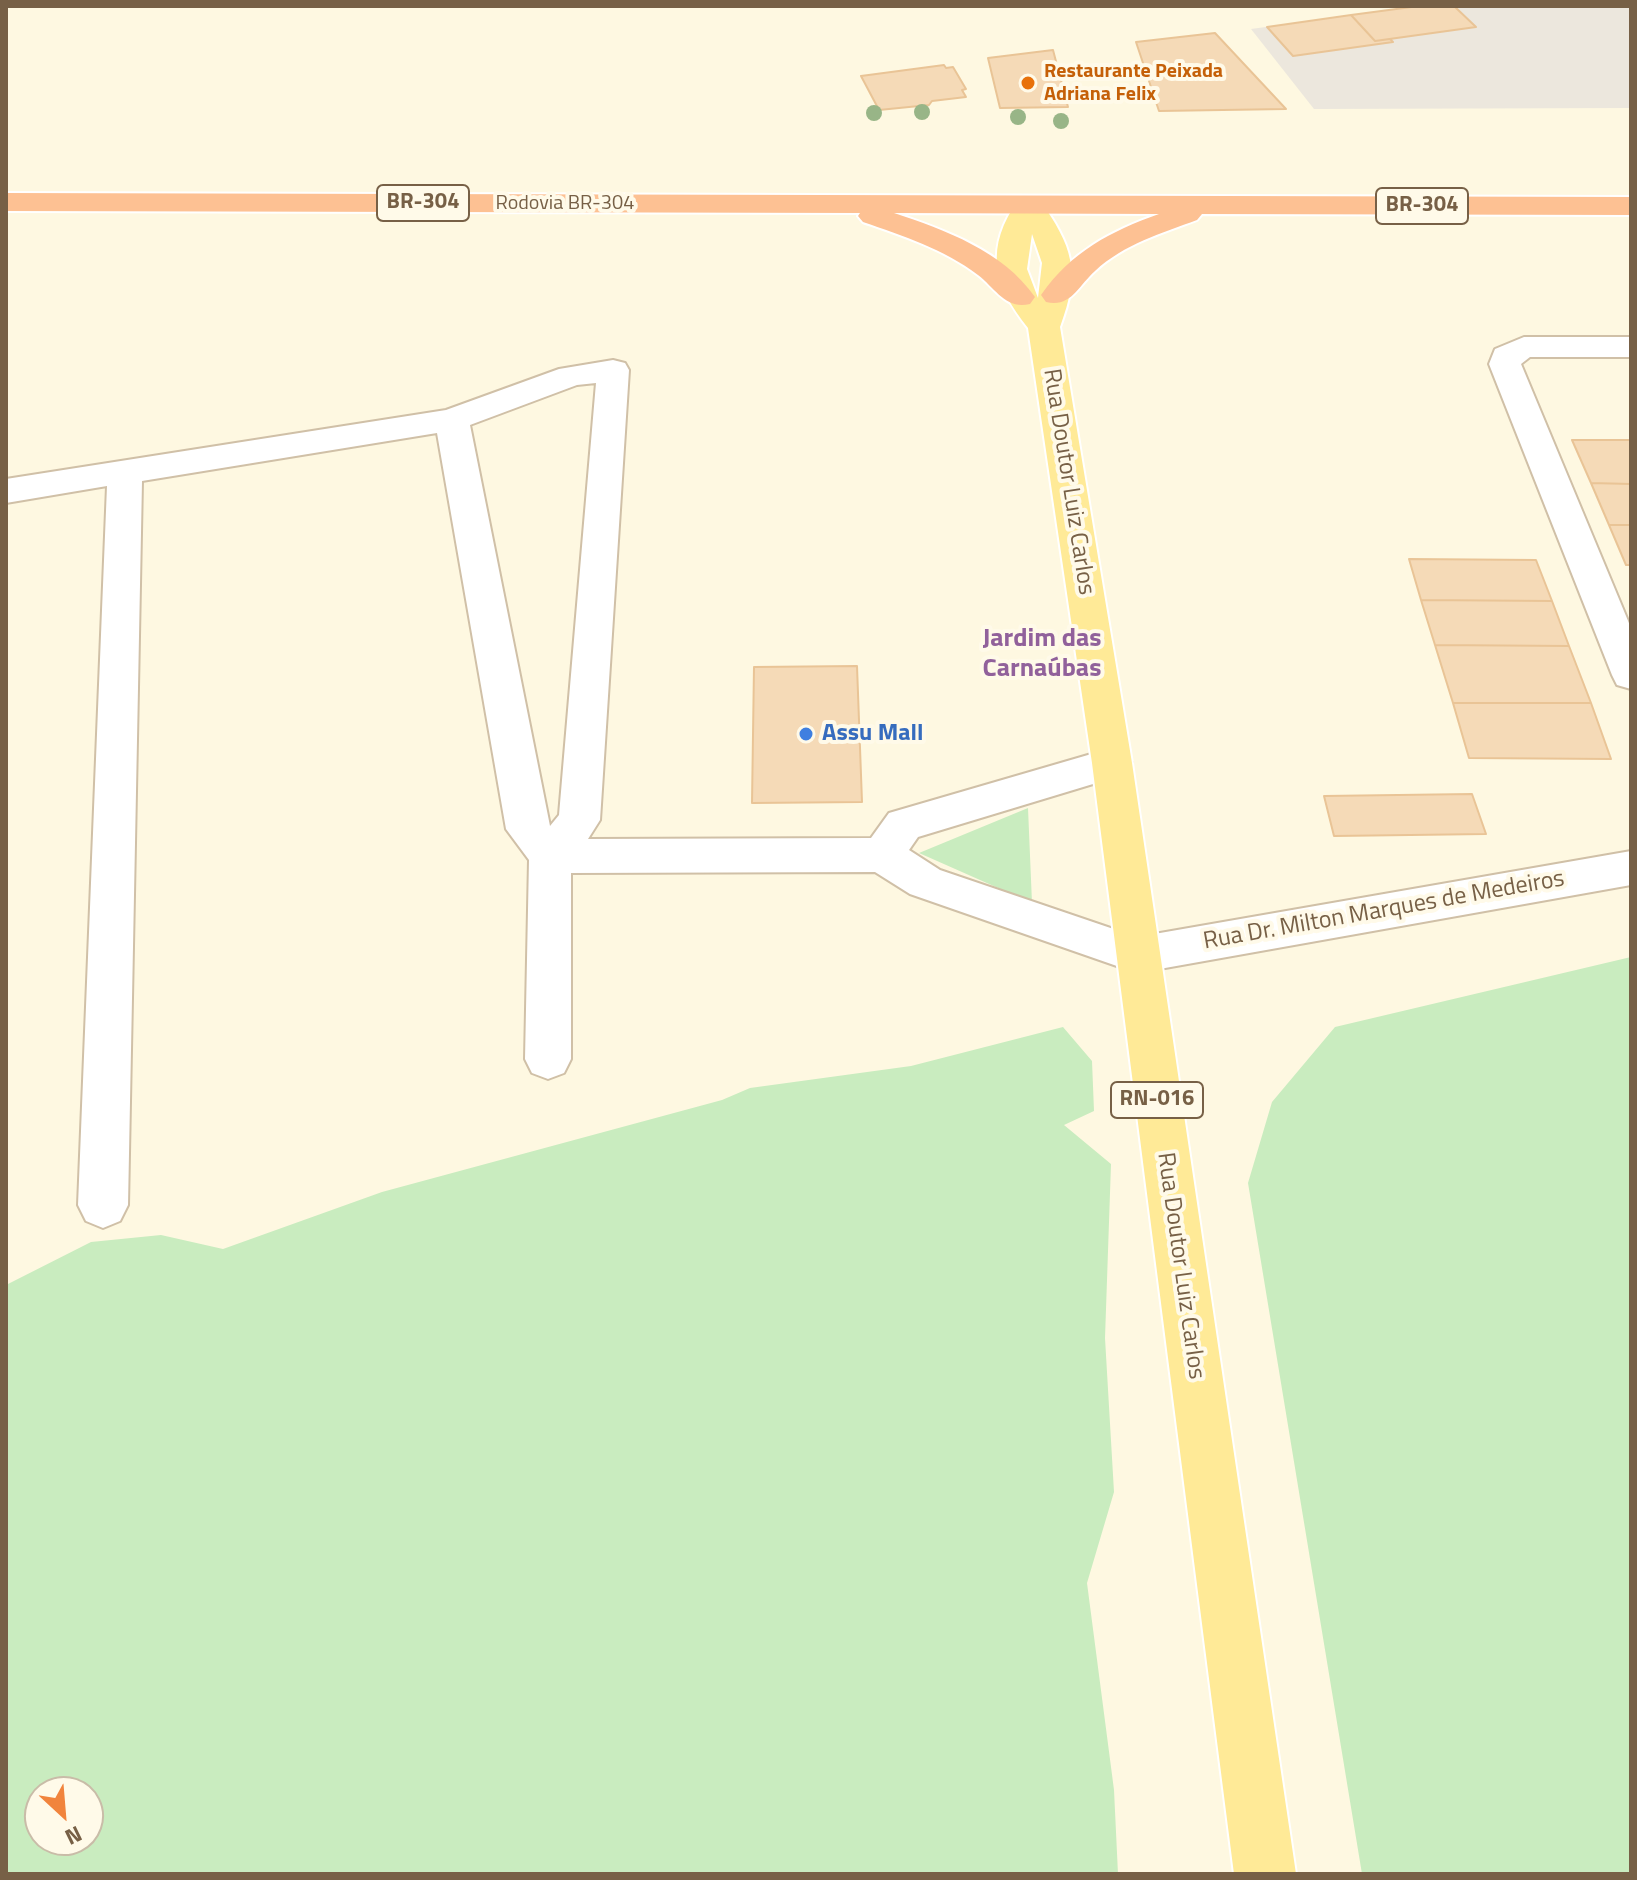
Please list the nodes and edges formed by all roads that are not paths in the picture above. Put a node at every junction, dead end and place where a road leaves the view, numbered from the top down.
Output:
1 (6, 202) edge
2 (841, 204) junction
3 (1029, 205) junction
4 (1213, 205) junction
5 (1631, 206) edge
6 (1040, 306) junction
7 (1631, 347) edge
8 (452, 420) junction
9 (125, 472) junction
10 (6, 491) edge
11 (1631, 675) edge
12 (1112, 763) junction
13 (882, 855) junction
14 (550, 856) junction
15 (1631, 868) edge
16 (1137, 955) junction
17 (548, 1059) dead end
18 (103, 1205) dead end
19 (1265, 1874) edge

1 - 2 highway, Rodovia BR-304 / BR-304
2 - 3 highway, Rodovia BR-304 / BR-304
2 - 6 highway
3 - 4 highway, BR-304
3 - 6 main road
3 - 6 main road
4 - 5 highway, BR-304
4 - 6 highway
6 - 12 main road, Rua Doutor Luiz Carlos / RN-016
7 - 11 street
8 - 9 street
8 - 14 street
8 - 14 street
9 - 10 street
9 - 18 street
12 - 13 street
12 - 16 main road, Rua Doutor Luiz Carlos / RN-016
13 - 14 street
13 - 16 street
14 - 17 street
15 - 16 street, Rua Dr. Milton Marques de Medeiros
16 - 19 main road, Rua Doutor Luiz Carlos / RN-016

